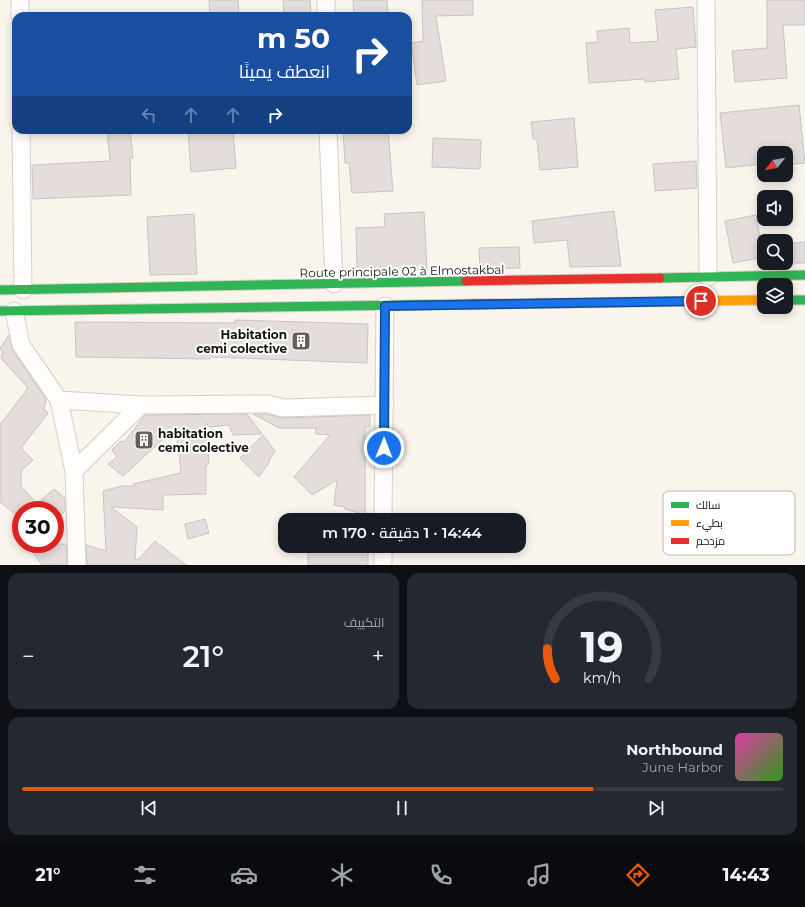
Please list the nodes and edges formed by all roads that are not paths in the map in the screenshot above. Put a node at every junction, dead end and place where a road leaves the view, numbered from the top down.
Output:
1 (20, 0) edge
2 (326, 0) edge
3 (706, 0) edge
4 (20, 12) edge
5 (326, 12) edge
6 (21, 134) edge
7 (328, 134) edge
8 (805, 275) edge
9 (708, 277) junction
10 (334, 284) junction
11 (0, 290) edge
12 (23, 290) junction
13 (757, 300) edge
14 (793, 300) edge
15 (805, 300) edge
16 (385, 306) junction
17 (7, 311) edge
18 (59, 400) junction
19 (141, 405) junction
20 (385, 405) junction
21 (74, 471) junction
22 (384, 513) edge
23 (383, 553) edge
24 (77, 565) edge
25 (383, 565) edge

1 - 4 street
2 - 5 street
3 - 9 street
6 - 12 street
7 - 10 street
8 - 9 main road, Route principale 02 à Elmostakbal
9 - 10 main road, Route principale 02 à Elmostakbal
10 - 12 main road, Route principale 02 à Elmostakbal
11 - 12 main road, Route principale 02 à Elmostakbal
13 - 16 main road
14 - 15 main road
16 - 17 main road
16 - 20 street
17 - 18 street
18 - 19 street
18 - 21 street
19 - 20 street
19 - 21 street
20 - 22 street
21 - 24 street
23 - 25 street

